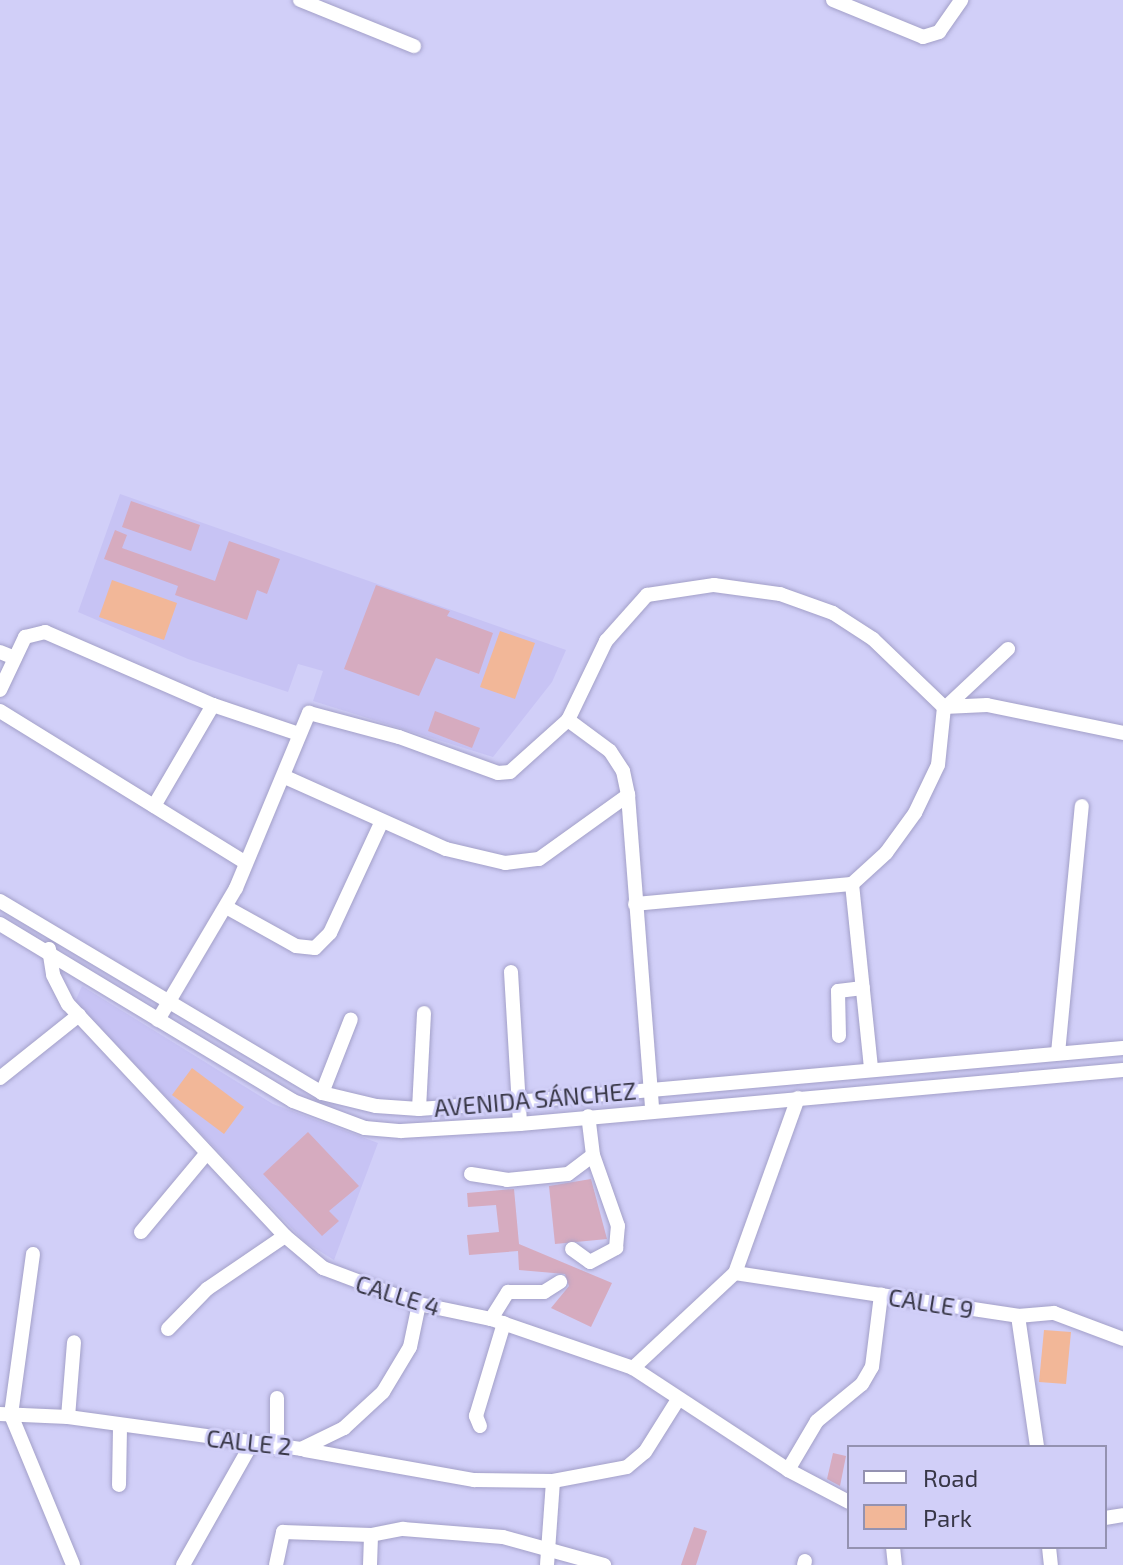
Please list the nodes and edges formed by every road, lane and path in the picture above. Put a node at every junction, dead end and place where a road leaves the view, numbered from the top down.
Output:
1 (300, 0) edge
2 (833, 0) edge
3 (961, 0) edge
4 (414, 46) dead end
5 (1008, 649) dead end
6 (0, 652) edge
7 (15, 658) junction
8 (0, 690) edge
9 (213, 705) junction
10 (945, 707) junction
11 (0, 711) edge
12 (568, 720) junction
13 (1123, 733) edge
14 (299, 734) junction
15 (285, 777) junction
16 (628, 795) junction
17 (154, 806) junction
18 (1082, 806) dead end
19 (381, 823) junction
20 (246, 863) junction
21 (852, 884) junction
22 (0, 901) edge
23 (635, 904) junction
24 (226, 907) junction
25 (0, 924) edge
26 (48, 930) junction
27 (50, 955) junction
28 (511, 972) dead end
29 (863, 988) junction
30 (168, 1003) junction
31 (424, 1013) dead end
32 (79, 1015) junction
33 (351, 1019) dead end
34 (158, 1020) junction
35 (839, 1036) dead end
36 (1123, 1038) edge
37 (1123, 1048) edge
38 (1058, 1053) junction
39 (871, 1069) junction
40 (1123, 1070) edge
41 (0, 1078) edge
42 (650, 1088) junction
43 (322, 1093) junction
44 (798, 1098) junction
45 (516, 1102) junction
46 (419, 1109) junction
47 (652, 1110) junction
48 (588, 1116) junction
49 (520, 1124) junction
50 (206, 1154) junction
51 (593, 1155) junction
52 (471, 1174) dead end
53 (141, 1232) dead end
54 (285, 1236) junction
55 (572, 1249) dead end
56 (33, 1254) dead end
57 (735, 1273) junction
58 (560, 1282) dead end
59 (881, 1295) junction
60 (419, 1304) junction
61 (1018, 1316) junction
62 (497, 1321) junction
63 (168, 1329) dead end
64 (1123, 1339) edge
65 (74, 1342) dead end
66 (633, 1368) junction
67 (277, 1398) dead end
68 (677, 1401) junction
69 (6, 1414) edge
70 (68, 1417) junction
71 (120, 1425) junction
72 (480, 1426) dead end
73 (251, 1445) junction
74 (1037, 1445) edge
75 (277, 1448) junction
76 (301, 1449) junction
77 (788, 1470) junction
78 (553, 1481) junction
79 (119, 1485) dead end
80 (847, 1501) edge
81 (371, 1535) junction
82 (550, 1548) junction
83 (73, 1565) edge
84 (183, 1565) edge
85 (276, 1565) edge
86 (370, 1565) edge
87 (547, 1565) edge
88 (604, 1565) edge

1 - 4 street
2 - 3 street
5 - 10 street
6 - 7 street
7 - 8 street
7 - 9 street
9 - 14 street
9 - 17 street
10 - 12 street
10 - 13 street
10 - 21 street
11 - 17 street
12 - 14 street
12 - 16 street
14 - 15 street
15 - 19 street
15 - 20 street
16 - 19 street
16 - 23 street
17 - 20 street
18 - 38 street
19 - 24 street
20 - 24 street
21 - 23 street
21 - 29 street
22 - 26 street, AVENIDA SÁNCHEZ
23 - 42 street
24 - 30 street
25 - 27 street, AVENIDA SÁNCHEZ
26 - 27 street, CALLE 4
26 - 30 street, AVENIDA SÁNCHEZ
27 - 32 street, CALLE 4
27 - 34 street, AVENIDA SÁNCHEZ
28 - 45 street
29 - 35 street
29 - 39 street
30 - 34 street
30 - 43 street, AVENIDA SÁNCHEZ
31 - 46 street
32 - 41 street
32 - 50 street, CALLE 4
33 - 43 street
34 - 49 street, AVENIDA SÁNCHEZ
36 - 37 street
37 - 38 street, AVENIDA SÁNCHEZ
38 - 39 street, AVENIDA SÁNCHEZ
39 - 42 street, AVENIDA SÁNCHEZ
40 - 44 street, AVENIDA SÁNCHEZ
42 - 45 street, AVENIDA SÁNCHEZ
42 - 47 street
43 - 46 street, AVENIDA SÁNCHEZ
44 - 47 street, AVENIDA SÁNCHEZ
44 - 57 street
45 - 46 street, AVENIDA SÁNCHEZ
45 - 49 street
47 - 48 street, AVENIDA SÁNCHEZ
48 - 49 street, AVENIDA SÁNCHEZ
48 - 51 street
50 - 53 street
50 - 54 street, CALLE 4
51 - 52 street
51 - 55 street
54 - 60 street, CALLE 4
54 - 63 street
56 - 69 street
57 - 59 street, CALLE 9
57 - 66 street
58 - 62 street
59 - 61 street, CALLE 9
59 - 77 street
60 - 62 street, CALLE 4
60 - 76 street, CALLE 2
61 - 64 street, CALLE 9
61 - 74 street
62 - 66 street, CALLE 4
62 - 72 street
65 - 70 street
66 - 68 street, CALLE 4
67 - 75 street
68 - 77 street, CALLE 4
68 - 78 street
69 - 70 street, CALLE 2
69 - 83 street
70 - 71 street, CALLE 2
71 - 73 street, CALLE 2
71 - 79 street
73 - 75 street, CALLE 2
73 - 84 street
75 - 76 street, CALLE 2
76 - 78 street
77 - 80 street, CALLE 4
78 - 82 street
81 - 82 street
81 - 85 street
81 - 86 street
82 - 87 street
82 - 88 street

